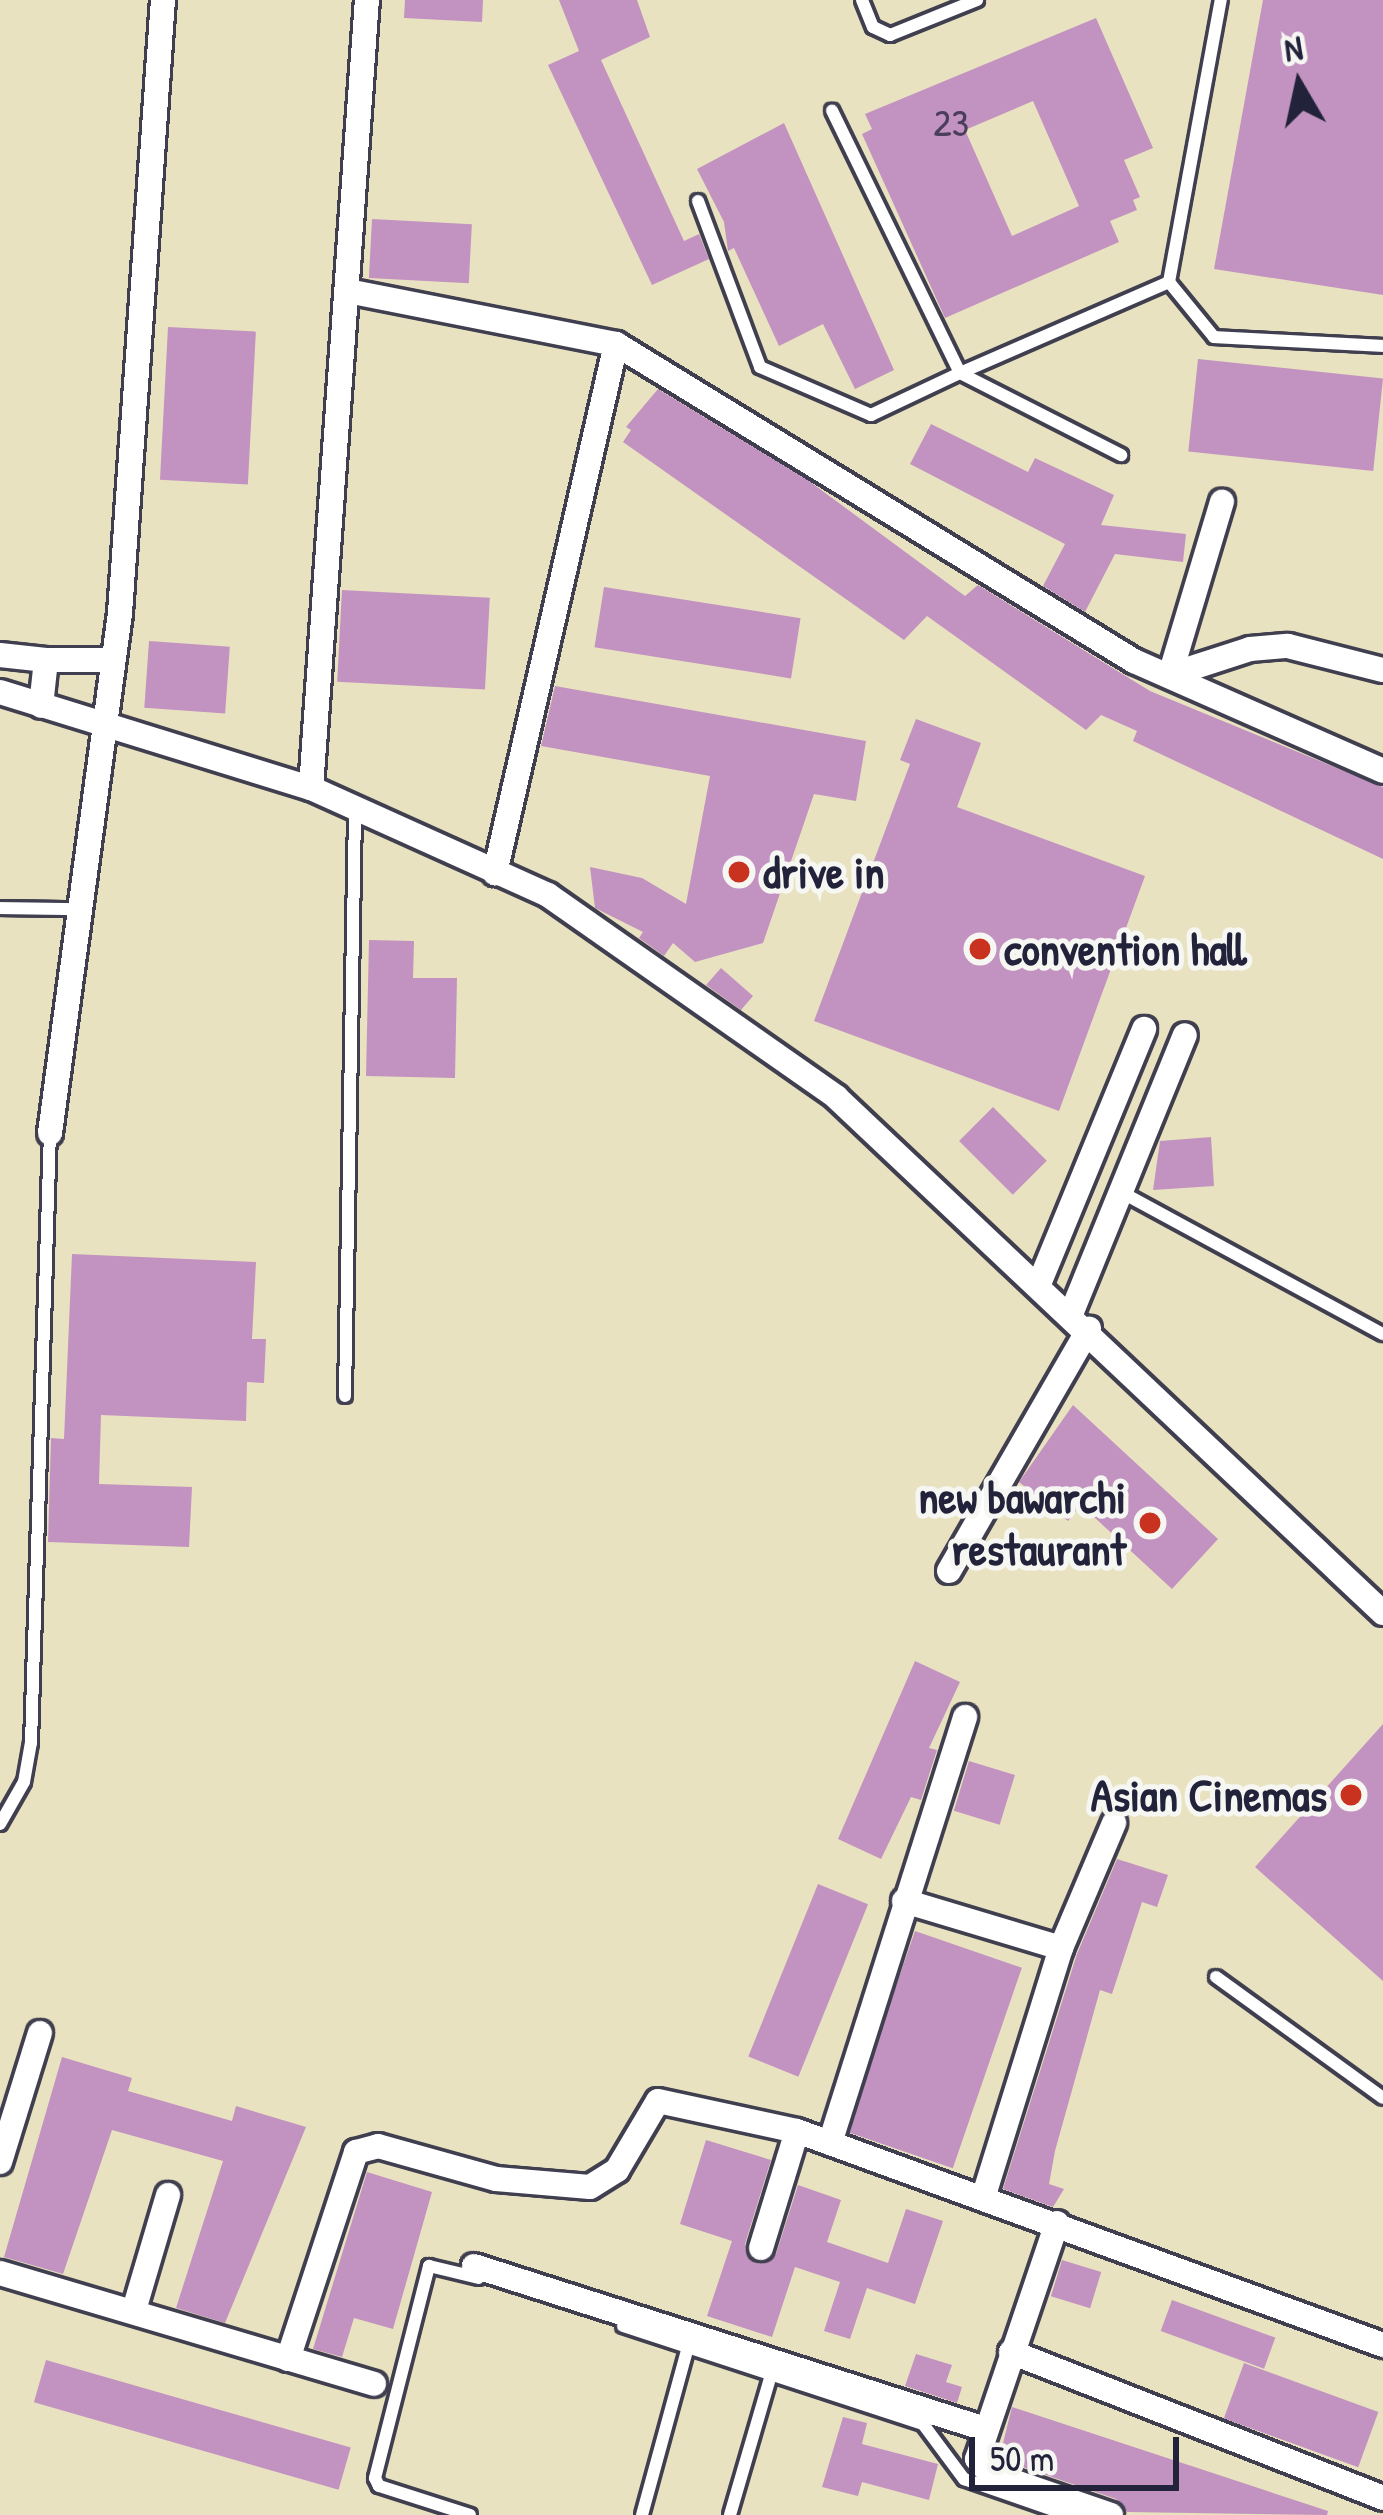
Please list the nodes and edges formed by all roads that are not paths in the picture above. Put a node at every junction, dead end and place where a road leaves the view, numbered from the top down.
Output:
1 (163, 0) edge
2 (368, 0) edge
3 (862, 0) edge
4 (977, 0) edge
5 (1221, 0) edge
6 (832, 111) dead end
7 (698, 201) dead end
8 (1168, 282) junction
9 (348, 291) junction
10 (616, 344) junction
11 (1383, 346) edge
12 (960, 373) junction
13 (1121, 455) dead end
14 (1222, 502) dead end
15 (0, 656) edge
16 (46, 659) junction
17 (112, 660) junction
18 (1383, 670) edge
19 (1170, 675) junction
20 (0, 692) edge
21 (41, 706) junction
22 (100, 727) junction
23 (1383, 771) edge
24 (311, 788) junction
25 (355, 808) junction
26 (495, 873) junction
27 (0, 908) edge
28 (75, 909) junction
29 (1144, 1029) dead end
30 (1184, 1035) dead end
31 (50, 1133) joint
32 (1121, 1192) junction
33 (1039, 1284) junction
34 (1080, 1322) junction
35 (1383, 1334) edge
36 (345, 1396) dead end
37 (950, 1571) dead end
38 (1383, 1613) edge
39 (965, 1717) dead end
40 (1114, 1823) dead end
41 (0, 1824) edge
42 (904, 1901) junction
43 (1061, 1948) junction
44 (1216, 1977) dead end
45 (40, 2033) dead end
46 (1383, 2098) edge
47 (797, 2132) junction
48 (830, 2143) junction
49 (0, 2162) edge
50 (168, 2195) dead end
51 (984, 2195) junction
52 (1057, 2223) junction
53 (761, 2248) dead end
54 (474, 2266) dead end
55 (0, 2273) edge
56 (134, 2310) junction
57 (1383, 2345) edge
58 (688, 2348) junction
59 (1011, 2352) junction
60 (288, 2359) junction
61 (770, 2375) junction
62 (374, 2384) dead end
63 (982, 2428) junction
64 (1383, 2498) edge
65 (470, 2515) edge
66 (642, 2515) edge
67 (730, 2515) edge
68 (1068, 2515) edge
69 (1111, 2515) edge

1 - 17 street
2 - 9 street
3 - 4 lane
5 - 8 lane
6 - 12 lane
7 - 12 lane
8 - 11 lane
8 - 12 lane
9 - 10 street
9 - 24 street
10 - 19 street
10 - 26 street
12 - 13 lane
14 - 19 street
15 - 16 street
16 - 17 street
16 - 21 street
17 - 22 street
18 - 19 street
19 - 23 street
20 - 21 street
21 - 22 street
22 - 24 street
22 - 28 street
24 - 25 street
25 - 26 street
25 - 36 lane
26 - 33 street
27 - 28 lane
28 - 31 street
29 - 33 street
30 - 32 street
31 - 41 lane
32 - 34 street
32 - 35 lane
33 - 34 street
34 - 37 street
34 - 38 street
39 - 42 street
40 - 43 street
42 - 43 street
42 - 48 street
43 - 51 street
44 - 46 lane
45 - 49 street
47 - 48 street
47 - 53 street
47 - 60 street
48 - 51 street
50 - 56 street
51 - 52 street
52 - 57 street
52 - 59 street
54 - 63 street
55 - 56 street
56 - 60 street
58 - 61 lane
58 - 65 lane
58 - 66 lane
59 - 63 street
59 - 64 street
60 - 62 street
61 - 67 lane
61 - 68 lane
63 - 69 street

